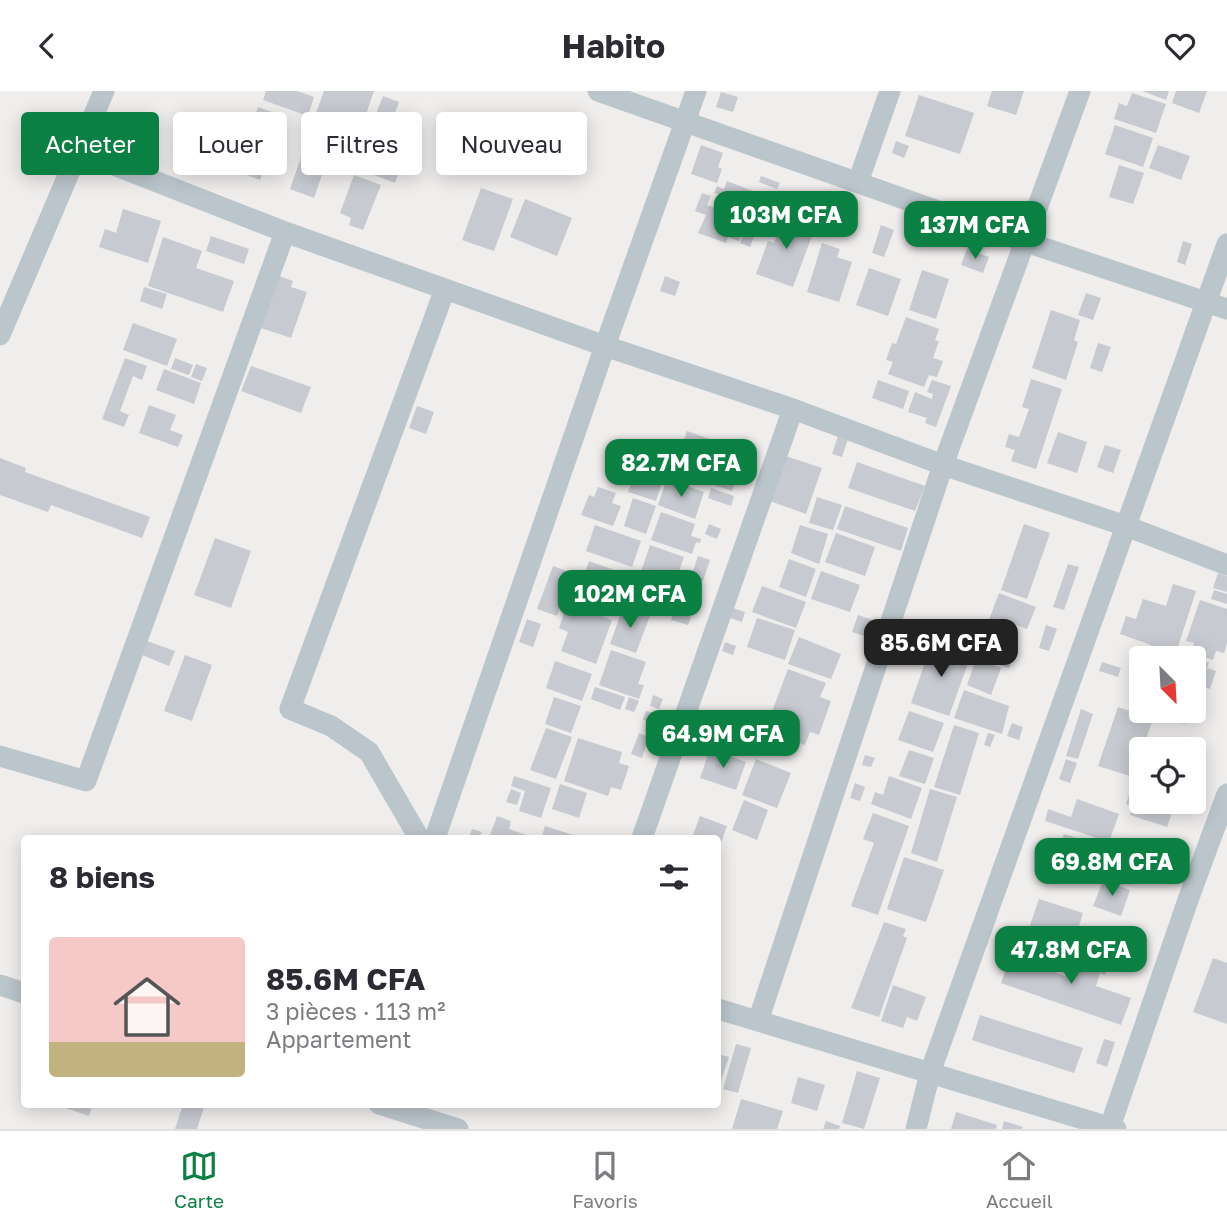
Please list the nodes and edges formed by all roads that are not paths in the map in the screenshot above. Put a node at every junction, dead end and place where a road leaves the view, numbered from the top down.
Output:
1 (104, 91) edge
2 (598, 91) edge
3 (696, 91) edge
4 (890, 91) edge
5 (1080, 91) edge
6 (95, 112) edge
7 (685, 122) junction
8 (68, 175) edge
9 (139, 175) edge
10 (858, 182) junction
11 (285, 232) junction
12 (1023, 241) junction
13 (1227, 243) edge
14 (445, 289) junction
15 (1206, 302) junction
16 (1227, 309) edge
17 (0, 335) edge
18 (605, 345) junction
19 (793, 409) junction
20 (943, 465) junction
21 (1126, 526) junction
22 (1227, 565) edge
23 (0, 755) edge
24 (1227, 794) edge
25 (417, 835) edge
26 (436, 835) edge
27 (643, 835) edge
28 (0, 985) edge
29 (21, 992) edge
30 (721, 1010) edge
31 (758, 1021) junction
32 (930, 1073) junction
33 (392, 1108) edge
34 (1113, 1128) edge
35 (458, 1129) edge
36 (916, 1129) edge

1 - 6 street
2 - 7 street
3 - 7 street
4 - 10 street
5 - 12 street
7 - 10 street
7 - 18 street
8 - 17 street
9 - 11 street
10 - 12 street
11 - 14 street
11 - 23 street
12 - 15 street
12 - 20 street
13 - 15 street
14 - 18 street
14 - 25 street
15 - 16 street
15 - 21 street
18 - 19 street
18 - 26 street
19 - 20 street
19 - 27 street
20 - 21 street
20 - 31 street
21 - 22 street
21 - 32 street
24 - 34 street
28 - 29 street
30 - 31 street
31 - 32 street
32 - 34 street
32 - 36 street
33 - 35 street

